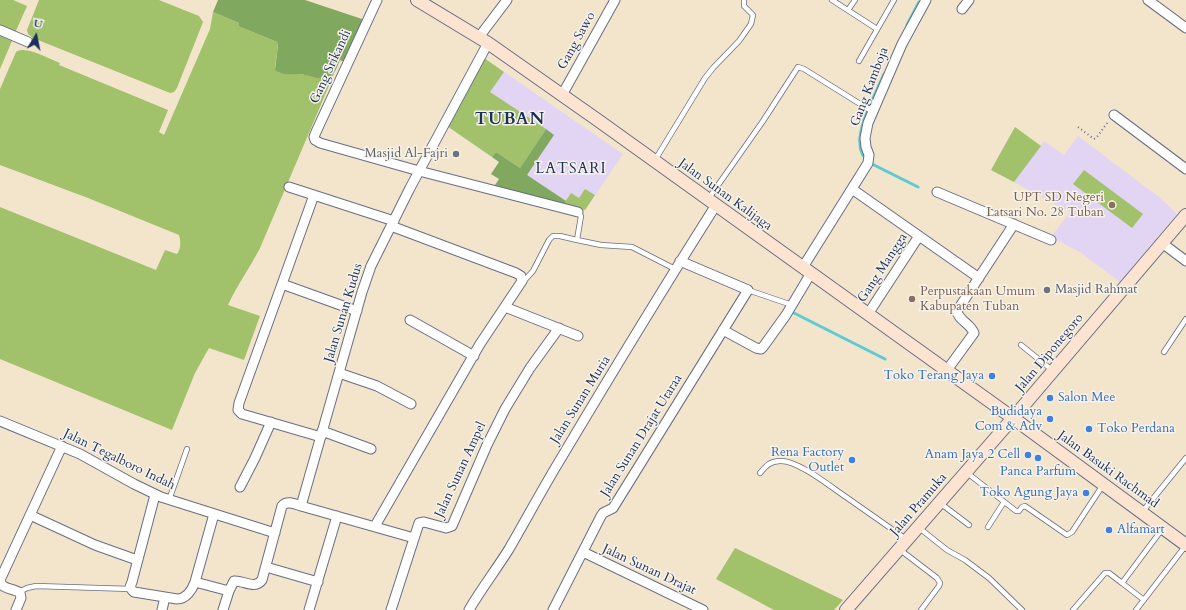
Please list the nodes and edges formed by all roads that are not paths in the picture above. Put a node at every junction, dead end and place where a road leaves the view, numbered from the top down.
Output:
1 (377, 0) edge
2 (417, 0) edge
3 (507, 0) edge
4 (615, 0) edge
5 (744, 0) edge
6 (832, 0) edge
7 (854, 0) edge
8 (894, 0) edge
9 (926, 0) edge
10 (969, 0) edge
11 (1148, 0) edge
12 (848, 10) junction
13 (962, 10) dead end
14 (1186, 28) edge
15 (877, 29) junction
16 (0, 30) edge
17 (484, 40) junction
18 (28, 42) dead end
19 (859, 61) dead end
20 (562, 95) junction
21 (872, 112) junction
22 (1114, 115) road end
23 (654, 161) junction
24 (1186, 169) edge
25 (419, 172) junction
26 (289, 187) dead end
27 (852, 189) junction
28 (937, 192) dead end
29 (314, 195) junction
30 (712, 202) junction
31 (578, 212) joint
32 (1186, 215) edge
33 (392, 224) junction
34 (1014, 224) junction
35 (919, 236) junction
36 (577, 240) junction
37 (1051, 240) dead end
38 (1162, 242) junction
39 (1186, 261) edge
40 (678, 265) junction
41 (807, 270) junction
42 (979, 278) junction
43 (522, 283) junction
44 (282, 284) junction
45 (748, 290) junction
46 (791, 306) junction
47 (505, 307) junction
48 (356, 311) junction
49 (868, 314) junction
50 (1186, 319) edge
51 (410, 320) dead end
52 (559, 328) junction
53 (723, 330) junction
54 (578, 336) dead end
55 (1021, 345) dead end
56 (1164, 352) dead end
57 (474, 356) junction
58 (947, 370) junction
59 (1053, 371) junction
60 (339, 373) junction
61 (411, 404) dead end
62 (1013, 418) junction
63 (1, 422) edge
64 (271, 422) junction
65 (322, 434) junction
66 (62, 446) junction
67 (370, 449) dead end
68 (187, 450) dead end
69 (1186, 458) edge
70 (966, 472) junction
71 (760, 473) dead end
72 (1104, 485) junction
73 (240, 487) dead end
74 (155, 495) junction
75 (168, 500) junction
76 (1004, 502) junction
77 (940, 503) junction
78 (301, 506) junction
79 (1142, 512) junction
80 (30, 514) junction
81 (214, 514) junction
82 (337, 516) junction
83 (969, 525) dead end
84 (375, 526) junction
85 (918, 527) junction
86 (988, 527) dead end
87 (1163, 528) junction
88 (275, 533) junction
89 (414, 538) junction
90 (903, 544) junction
91 (1186, 545) edge
92 (583, 552) junction
93 (137, 560) junction
94 (266, 566) junction
95 (195, 582) junction
96 (318, 582) junction
97 (1122, 583) junction
98 (131, 589) junction
99 (229, 591) junction
100 (19, 592) junction
101 (165, 597) junction
102 (1144, 600) junction
103 (16, 610) edge
104 (162, 610) edge
105 (223, 610) edge
106 (309, 610) edge
107 (392, 610) edge
108 (469, 610) edge
109 (553, 610) edge
110 (703, 610) edge
111 (846, 610) edge
112 (921, 610) edge
113 (1022, 610) edge
114 (1073, 610) edge
115 (1136, 610) edge

1 - 25 street, Gang Srikandi
2 - 17 main road, Jalan Sunan Kalijaga
3 - 17 street, Jalan Sunan Kudus
4 - 20 street, Gang Sawo
5 - 23 lane
6 - 12 lane
7 - 12 lane
8 - 15 lane
9 - 21 street, Gang Kamboja
10 - 13 street
11 - 14 street
12 - 15 lane
15 - 19 lane
16 - 18 street
17 - 20 main road, Jalan Sunan Kalijaga
17 - 25 street, Jalan Sunan Kudus
20 - 23 main road, Jalan Sunan Kalijaga
21 - 27 street, Gang Kamboja
21 - 30 lane
22 - 24 street
23 - 30 main road, Jalan Sunan Kalijaga
25 - 31 street
25 - 33 street, Jalan Sunan Kudus
26 - 29 street
27 - 35 street
27 - 41 street, Gang Kamboja
28 - 34 street
29 - 33 street
29 - 44 street
30 - 40 street, Jalan Sunan Muria
30 - 41 main road, Jalan Sunan Kalijaga
31 - 36 lane
32 - 38 main road, Jalan Diponegoro
33 - 43 street
33 - 48 street, Jalan Sunan Kudus
34 - 37 street
34 - 42 street
35 - 42 street
35 - 49 street, Gang Mangga
36 - 40 lane
36 - 43 lane
38 - 39 street
38 - 59 main road, Jalan Diponegoro
40 - 45 street
40 - 108 street, Jalan Sunan Muria
41 - 46 street, Gang Kamboja
41 - 49 main road, Jalan Sunan Kalijaga
42 - 58 street
43 - 47 street
44 - 48 street
44 - 64 street
45 - 46 lane
45 - 53 street, Jalan Sunan Drajat Utaraa
46 - 53 street, Gang Kamboja
47 - 52 street
47 - 57 street
48 - 60 street, Jalan Sunan Kudus
49 - 58 main road, Jalan Sunan Kalijaga
50 - 56 lane
51 - 57 street
52 - 54 street
52 - 89 street, Jalan Sunan Ampel
53 - 92 street, Jalan Sunan Drajat Utaraa
55 - 59 lane
57 - 84 street
58 - 62 main road, Jalan Sunan Kalijaga
59 - 62 main road, Jalan Diponegoro
60 - 61 street
60 - 65 street, Jalan Sunan Kudus
62 - 70 main road, Jalan Pramuka
62 - 72 main road, Jalan Basuki Rachmad
63 - 66 street, Jalan Tegalboro Indah
64 - 65 street
64 - 73 street
65 - 67 street
65 - 78 street, Jalan Sunan Kudus
66 - 74 street, Jalan Tegalboro Indah
66 - 80 street
68 - 75 lane
69 - 79 lane
70 - 76 lane
70 - 77 main road, Jalan Pramuka
71 - 90 lane
72 - 76 lane
72 - 79 main road, Jalan Basuki Rachmad
74 - 75 street, Jalan Tegalboro Indah
74 - 93 street
75 - 81 street, Jalan Tegalboro Indah
76 - 86 lane
77 - 83 lane
77 - 85 main road, Jalan Pramuka
78 - 82 street
78 - 88 street
79 - 87 main road, Jalan Basuki Rachmad
80 - 93 street
80 - 100 street
81 - 88 street, Jalan Tegalboro Indah
81 - 95 street
82 - 84 street
82 - 96 street
84 - 89 street
85 - 90 main road, Jalan Pramuka
85 - 113 lane
87 - 91 main road, Jalan Basuki Rachmad
87 - 97 lane
88 - 94 street
89 - 107 street, Jalan Sunan Ampel
90 - 111 main road, Jalan Pramuka
90 - 112 lane
91 - 102 lane
92 - 109 street, Jalan Sunan Drajat Utaraa
92 - 110 street, Jalan Sunan Drajat
93 - 98 street
94 - 96 street
94 - 99 street
95 - 99 street
95 - 101 street
96 - 106 street
97 - 102 lane
97 - 114 lane
98 - 100 lane
98 - 101 street
99 - 105 street
100 - 103 street
101 - 104 street
102 - 115 lane

